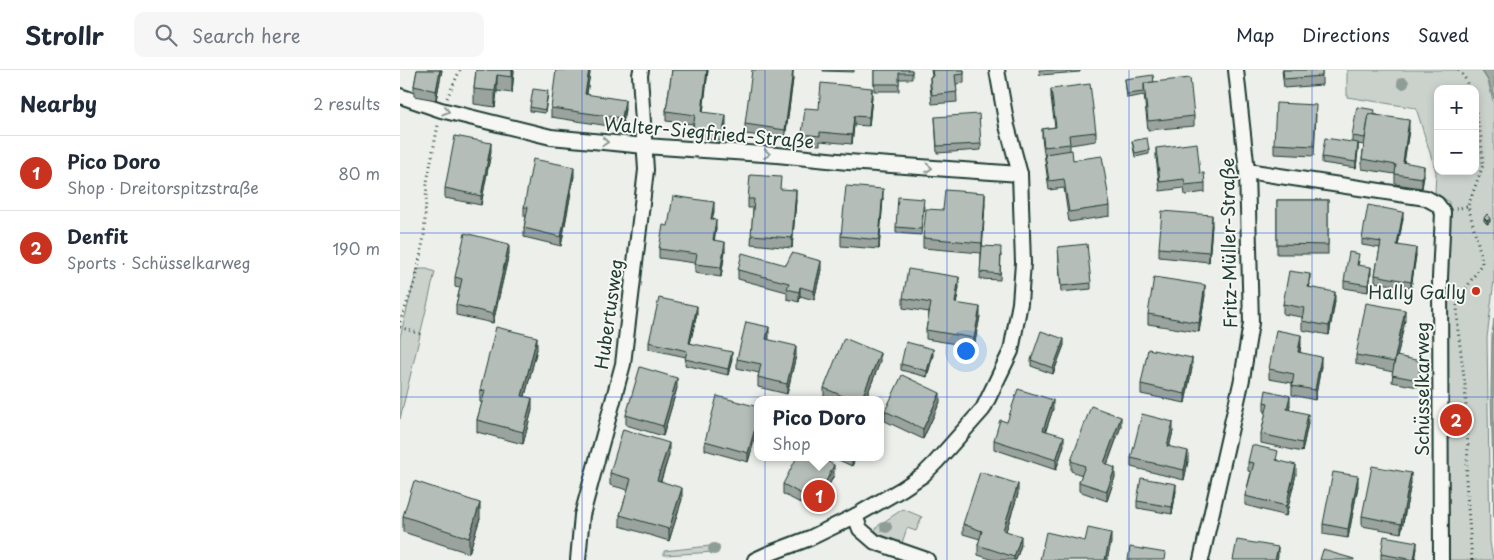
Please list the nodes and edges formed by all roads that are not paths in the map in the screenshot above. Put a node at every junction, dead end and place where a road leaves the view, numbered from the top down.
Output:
1 (641, 70) edge
2 (997, 70) edge
3 (1236, 70) edge
4 (400, 96) edge
5 (645, 146) junction
6 (1247, 171) junction
7 (1020, 174) junction
8 (855, 516) junction
9 (578, 560) edge
10 (755, 560) edge
11 (927, 560) edge
12 (1201, 560) edge
13 (1441, 560) edge

1 - 5 street, Hubertusweg
2 - 7 street
3 - 6 street, Fritz-Müller-Straße
4 -> 5 street, Walter-Siegfried-Straße
5 -> 7 street, Walter-Siegfried-Straße
5 - 9 street, Hubertusweg
6 - 12 street, Fritz-Müller-Straße
6 - 13 street, Schüsselkarweg
7 - 8 street
8 - 10 street
8 - 11 street

